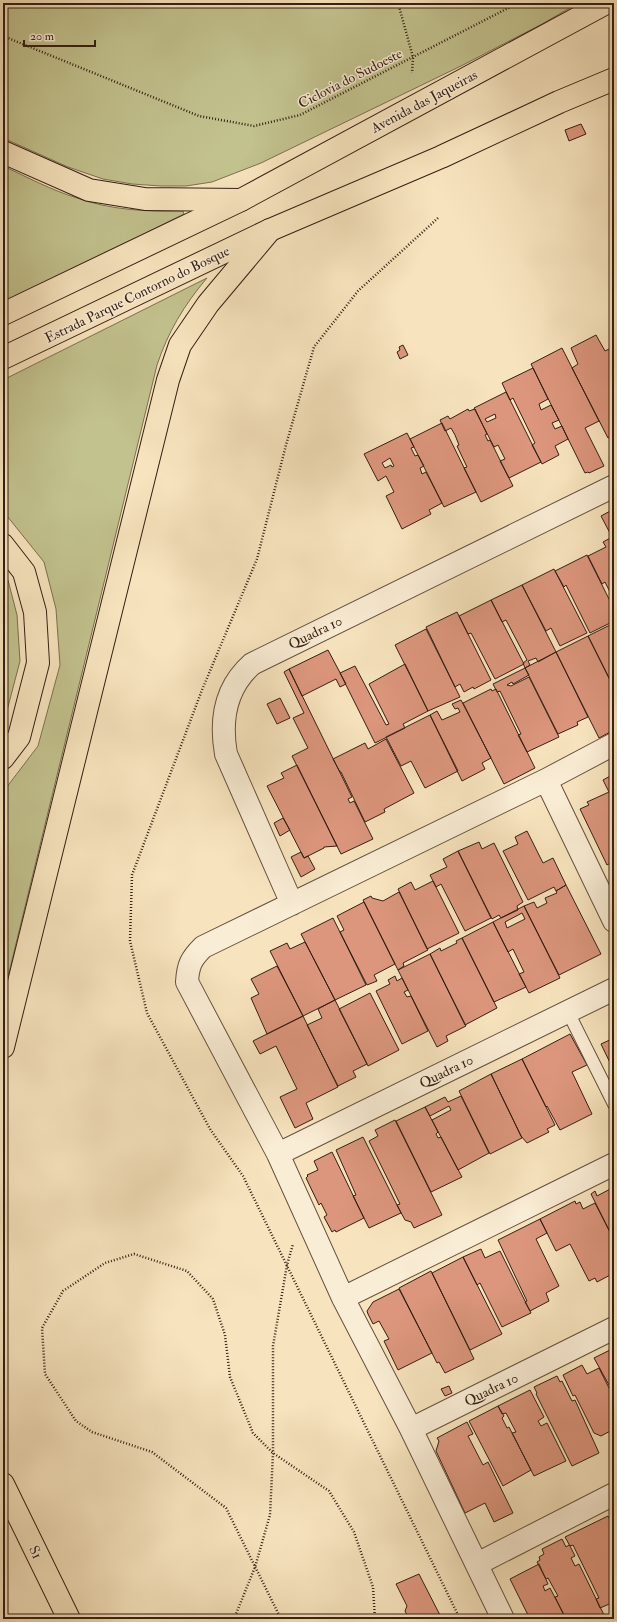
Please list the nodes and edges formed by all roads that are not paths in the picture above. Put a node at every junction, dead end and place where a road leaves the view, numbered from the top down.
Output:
1 (606, 3) edge
2 (614, 79) edge
3 (3, 152) edge
4 (241, 200) junction
5 (270, 230) junction
6 (3, 314) edge
7 (3, 358) edge
8 (614, 486) edge
9 (3, 545) edge
10 (614, 744) edge
11 (3, 758) edge
12 (546, 780) junction
13 (292, 904) junction
14 (614, 921) edge
15 (614, 989) edge
16 (568, 1012) junction
17 (3, 1047) edge
18 (614, 1104) edge
19 (278, 1154) junction
20 (614, 1164) edge
21 (343, 1298) junction
22 (614, 1328) edge
23 (411, 1429) junction
24 (3, 1484) edge
25 (614, 1494) edge
26 (477, 1564) junction
27 (69, 1619) edge
28 (503, 1619) edge

1 - 4 main road, Avenida das Jaqueiras
2 - 5 main road
3 - 4 main road
4 - 6 main road
5 - 7 main road, Estrada Parque Contorno do Bosque
5 - 17 main road
8 - 13 street, Quadra 10
9 - 11 main road
10 - 12 street
12 - 13 street
12 - 14 street
13 - 19 street
15 - 16 street, Quadra 10
16 - 18 lane
16 - 19 street, Quadra 10
19 - 21 street
20 - 21 street
21 - 23 street
22 - 23 street, Quadra 10
23 - 26 street
24 - 27 main road, S1
25 - 26 street
26 - 28 street

